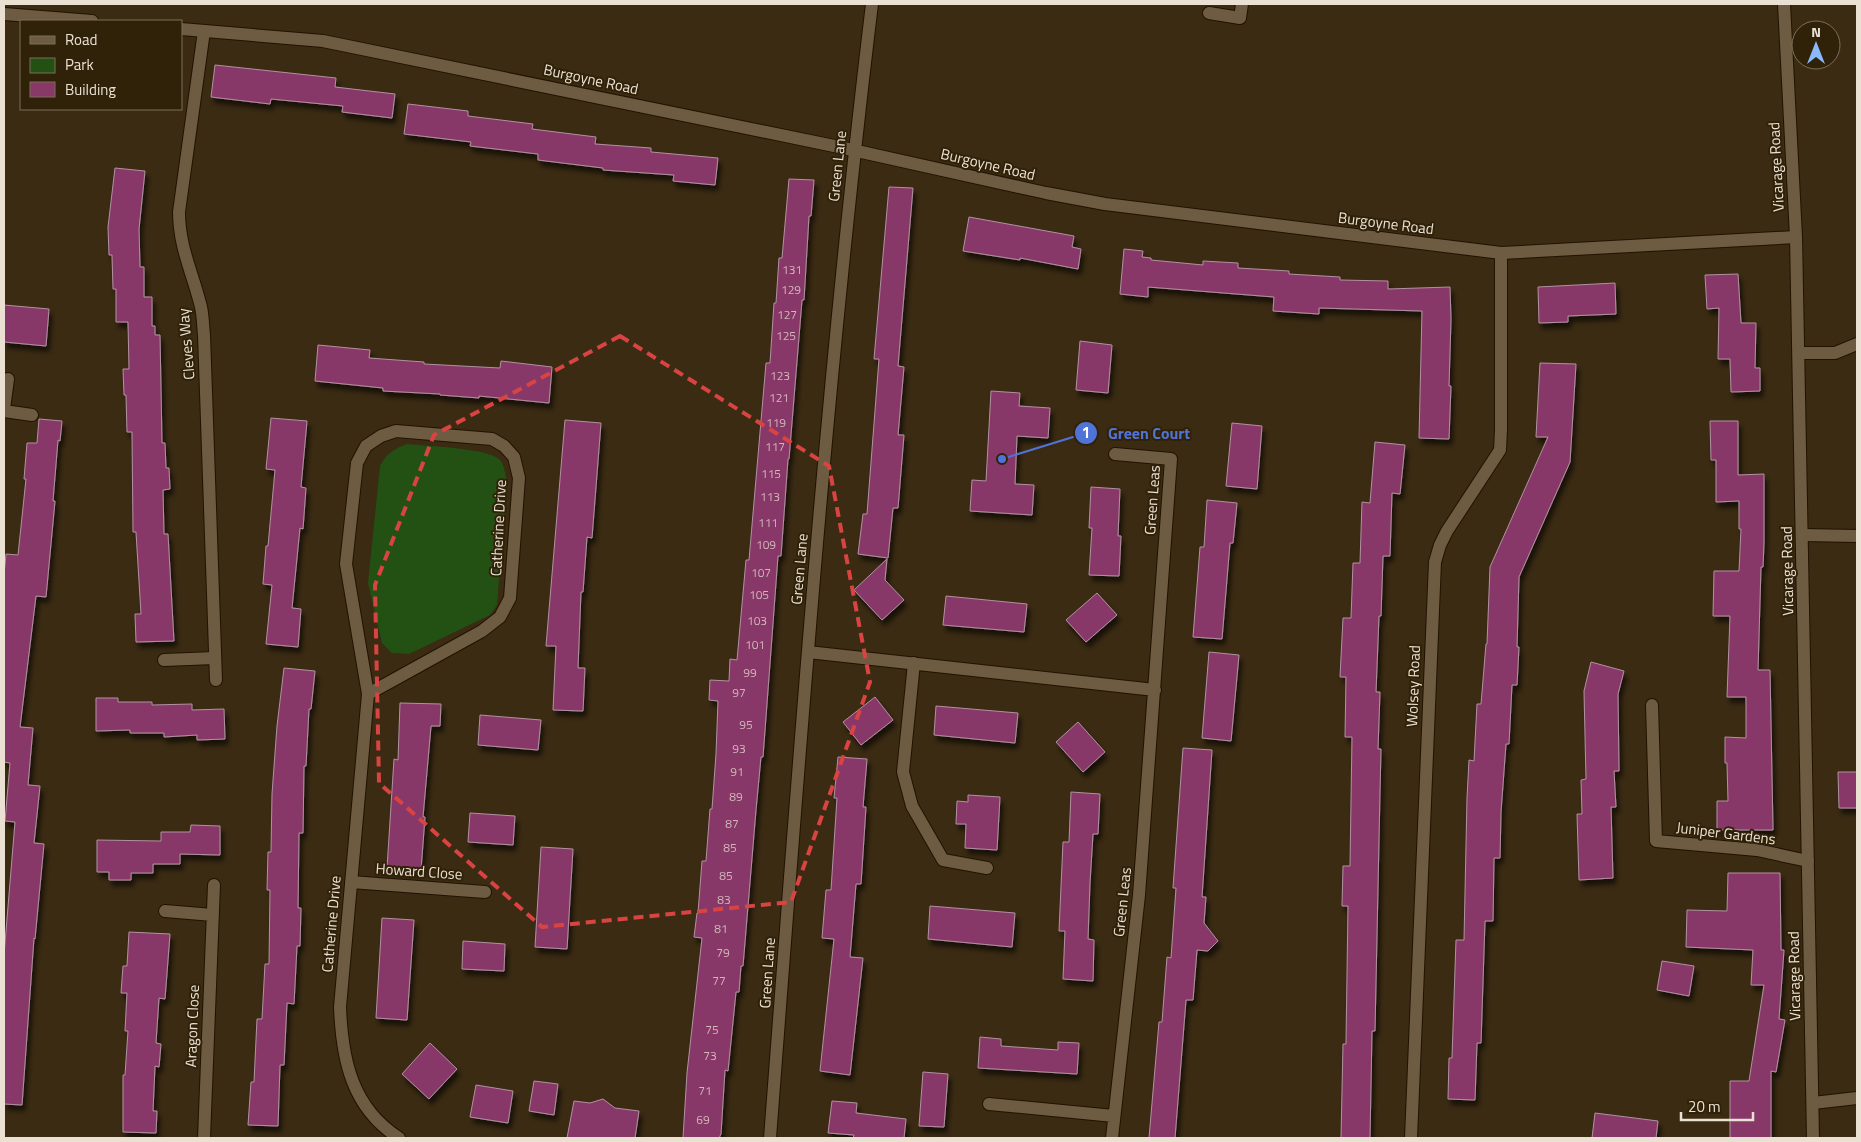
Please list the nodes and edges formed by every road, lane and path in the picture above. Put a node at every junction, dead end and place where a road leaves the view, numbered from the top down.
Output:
1 (872, 4) edge
2 (1242, 4) edge
3 (1784, 4) edge
4 (1209, 13) dead end
5 (4, 14) edge
6 (79, 20) edge
7 (182, 29) edge
8 (204, 31) junction
9 (854, 150) junction
10 (1796, 236) junction
11 (1501, 253) junction
12 (1857, 344) edge
13 (1799, 353) junction
14 (8, 379) dead end
15 (4, 410) edge
16 (32, 415) dead end
17 (1114, 454) dead end
18 (1803, 536) junction
19 (1857, 536) edge
20 (808, 652) junction
21 (215, 658) junction
22 (164, 660) dead end
23 (914, 663) junction
24 (216, 680) dead end
25 (1154, 690) junction
26 (368, 694) junction
27 (1652, 705) dead end
28 (1808, 861) junction
29 (987, 868) dead end
30 (351, 882) junction
31 (214, 885) dead end
32 (485, 892) dead end
33 (165, 910) dead end
34 (213, 915) junction
35 (1857, 1098) edge
36 (1813, 1103) junction
37 (989, 1104) dead end
38 (1114, 1116) junction
39 (204, 1138) edge
40 (399, 1138) edge
41 (770, 1138) edge
42 (1112, 1138) edge
43 (1411, 1138) edge
44 (1813, 1138) edge

1 - 9 street, Green Lane
2 - 4 street
3 - 10 street, Vicarage Road
5 - 6 street
7 - 8 street, Burgoyne Road
8 - 9 street, Burgoyne Road
8 - 21 street, Cleves Way
9 - 11 street, Burgoyne Road
9 - 20 street, Green Lane
10 - 11 street, Burgoyne Road
10 - 13 street, Vicarage Road
11 - 43 street, Wolsey Road
12 - 13 street
13 - 18 street, Vicarage Road
14 - 15 street
15 - 16 street
17 - 25 street, Green Leas
18 - 19 street
18 - 28 street, Vicarage Road
20 - 23 street
20 - 41 street, Green Lane
21 - 22 street
21 - 24 street, Cleves Way
23 - 25 street
23 - 29 street
25 - 38 street, Green Leas
26 - 26 street, Catherine Drive
26 - 30 street, Catherine Drive
27 - 28 street, Juniper Gardens
28 - 36 street, Vicarage Road
30 - 32 street, Howard Close
30 - 40 street, Catherine Drive
31 - 34 street, Aragon Close
33 - 34 street
34 - 39 street, Aragon Close
35 - 36 street
36 - 44 street, Vicarage Road
37 - 38 street
38 - 42 street, Green Leas

